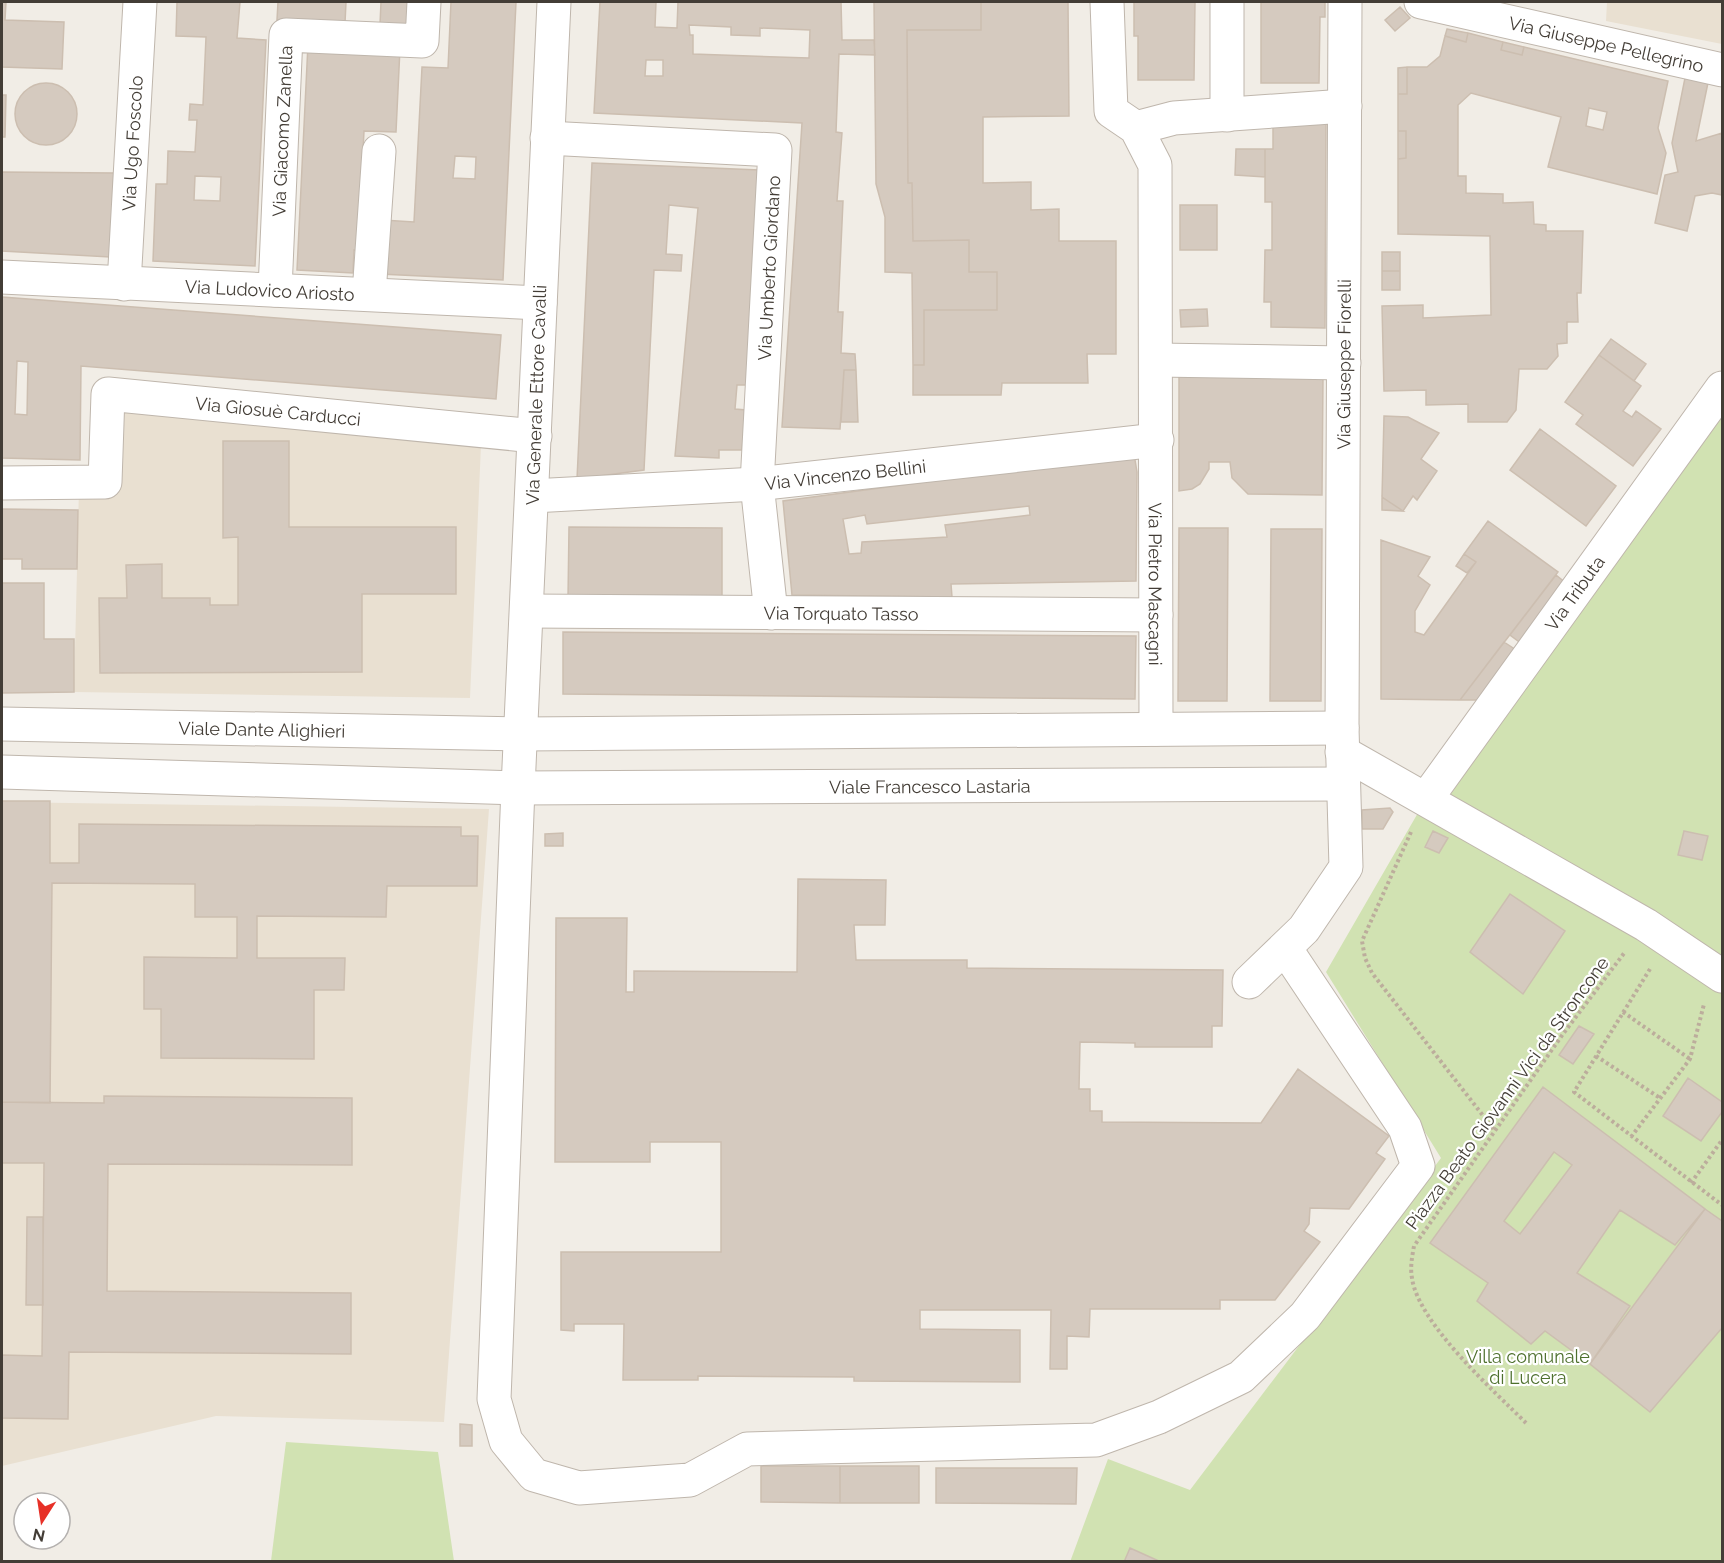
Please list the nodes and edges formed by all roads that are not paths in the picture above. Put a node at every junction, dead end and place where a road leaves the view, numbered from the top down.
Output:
1 (140, 2) edge
2 (424, 2) edge
3 (554, 2) edge
4 (1107, 2) edge
5 (1227, 2) edge
6 (1345, 2) edge
7 (1421, 2) edge
8 (1722, 70) edge
9 (1345, 106) junction
10 (1227, 115) junction
11 (1136, 128) junction
12 (547, 138) junction
13 (379, 151) dead end
14 (2, 276) edge
15 (124, 284) junction
16 (275, 290) junction
17 (369, 294) junction
18 (540, 303) junction
19 (1157, 360) junction
20 (1344, 363) junction
21 (1722, 388) edge
22 (535, 436) junction
23 (1157, 440) junction
24 (2, 483) edge
25 (757, 484) junction
26 (532, 496) junction
27 (527, 611) junction
28 (771, 612) junction
29 (1156, 615) junction
30 (2, 724) edge
31 (1156, 729) junction
32 (521, 734) junction
33 (1342, 740) junction
34 (2, 772) edge
35 (1342, 784) junction
36 (518, 788) junction
37 (1426, 799) junction
38 (1285, 948) junction
39 (1249, 982) dead end
40 (1714, 986) edge

1 - 15 street, Via Ugo Foscolo
2 - 16 street, Via Giacomo Zanella
3 - 12 street, Via Generale Ettore Cavalli
4 - 11 street
5 - 10 street
6 - 9 street, Via Giuseppe Fiorelli
7 - 8 street, Via Giuseppe Pellegrino
9 - 10 street
9 - 20 street, Via Giuseppe Fiorelli
10 - 11 street
11 - 19 street, Via Pietro Mascagni
12 - 18 street, Via Generale Ettore Cavalli
12 - 25 street, Via Umberto Giordano
13 - 17 street
14 - 15 street, Via Ludovico Ariosto
15 - 16 street, Via Ludovico Ariosto
16 - 17 street, Via Ludovico Ariosto
17 - 18 street, Via Ludovico Ariosto
18 - 22 street, Via Generale Ettore Cavalli
19 - 20 street
19 - 23 street, Via Pietro Mascagni
20 - 33 street, Via Giuseppe Fiorelli
21 - 37 street, Via Tributa
22 - 24 street, Via Giosuè Carducci
22 - 26 street, Via Generale Ettore Cavalli
23 - 25 street, Via Vincenzo Bellini
23 - 29 street, Via Pietro Mascagni
25 - 26 street, Via Vincenzo Bellini
25 - 28 street, Via Umberto Giordano
26 - 27 street, Via Generale Ettore Cavalli
27 - 28 street, Via Torquato Tasso
27 - 32 street, Via Generale Ettore Cavalli
28 - 29 street, Via Torquato Tasso
29 - 31 street, Via Pietro Mascagni
30 - 32 street, Viale Dante Alighieri
31 - 32 street
31 - 33 street
32 - 36 street, Via Generale Ettore Cavalli
33 - 35 street, Via Giuseppe Fiorelli
33 - 37 street
34 - 36 street
35 - 36 street, Viale Francesco Lastaria
35 - 38 street, Via Giuseppe Fiorelli
36 - 38 street, Via Generale Ettore Cavalli
37 - 40 street
38 - 39 street, Via Giuseppe Fiorelli

